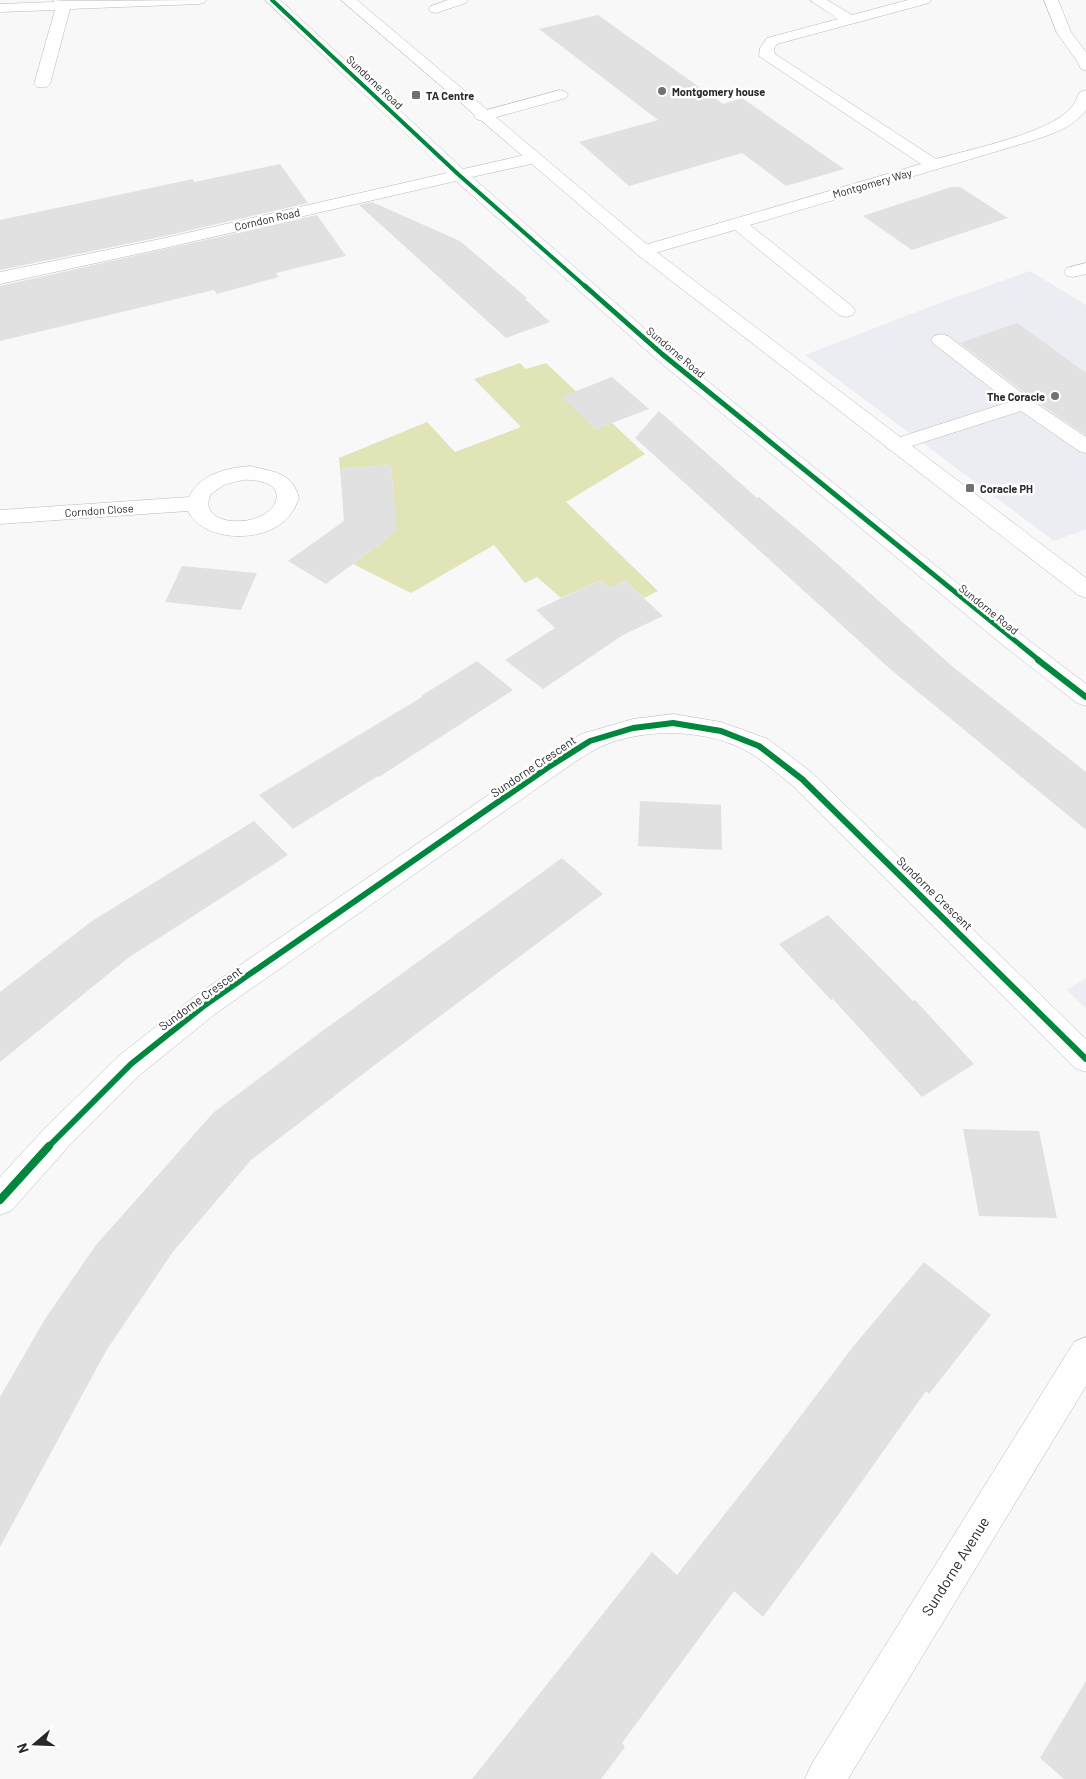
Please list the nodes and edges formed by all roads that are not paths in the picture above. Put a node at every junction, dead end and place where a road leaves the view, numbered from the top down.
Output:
1 (199, 0) edge
2 (272, 0) edge
3 (348, 0) edge
4 (461, 0) edge
5 (817, 0) edge
6 (924, 0) edge
7 (1052, 0) edge
8 (62, 2) edge
9 (0, 8) edge
10 (436, 9) dead end
11 (850, 20) junction
12 (1086, 62) edge
13 (42, 84) dead end
14 (560, 94) dead end
15 (1086, 95) edge
16 (482, 116) junction
17 (1079, 120) edge
18 (534, 158) junction
19 (934, 165) junction
20 (459, 175) junction
21 (737, 223) junction
22 (644, 251) junction
23 (0, 278) edge
24 (846, 311) dead end
25 (941, 340) dead end
26 (1024, 404) junction
27 (895, 444) junction
28 (1086, 447) edge
29 (198, 503) dead end
30 (0, 517) edge
31 (1086, 590) edge
32 (1086, 697) edge
33 (1086, 1059) edge
34 (0, 1200) edge
35 (1086, 1354) edge
36 (824, 1779) edge

1 - 8 street
2 - 20 street, Sundorne Road
3 - 16 street
4 - 10 street
5 - 11 street
6 - 11 street
7 - 12 street
8 - 9 street
8 - 13 street
11 - 19 street
14 - 16 street
15 - 17 street, Montgomery Way
16 - 18 street
17 - 19 street, Montgomery Way
18 - 20 street, Corndon Road
18 - 22 street
19 - 21 street, Montgomery Way
20 - 23 street, Corndon Road
20 - 32 street, Sundorne Road
21 - 22 street, Montgomery Way
21 - 24 street
22 - 27 street
25 - 26 street
26 - 27 street
26 - 28 street
27 - 31 street
29 - 30 street, Corndon Close
33 - 34 street, Sundorne Crescent
35 - 36 street, Sundorne Avenue

